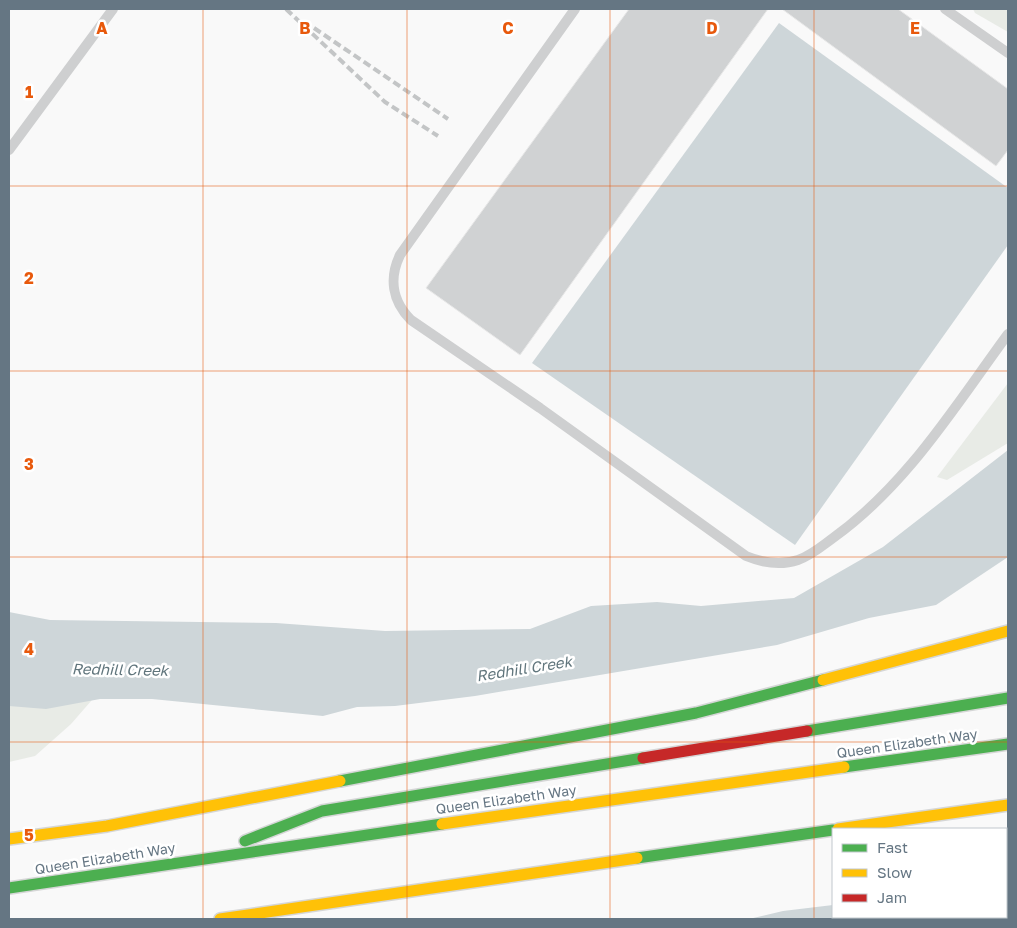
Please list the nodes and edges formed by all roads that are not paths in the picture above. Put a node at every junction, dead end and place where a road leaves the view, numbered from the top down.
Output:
1 (113, 9) edge
2 (575, 9) edge
3 (945, 9) edge
4 (1008, 53) edge
5 (9, 150) edge
6 (1008, 334) edge
7 (1008, 631) edge
8 (1008, 698) edge
9 (1008, 744) edge
10 (1008, 805) edge
11 (845, 828) edge
12 (832, 830) edge
13 (9, 839) edge
14 (202, 858) junction
15 (9, 888) edge
16 (220, 919) edge

1 - 5 lane
2 - 6 lane
3 - 4 lane
7 - 13 highway
8 - 14 highway
9 - 14 highway, Queen Elizabeth Way
10 - 11 highway
12 - 16 highway
14 - 15 highway, Queen Elizabeth Way

